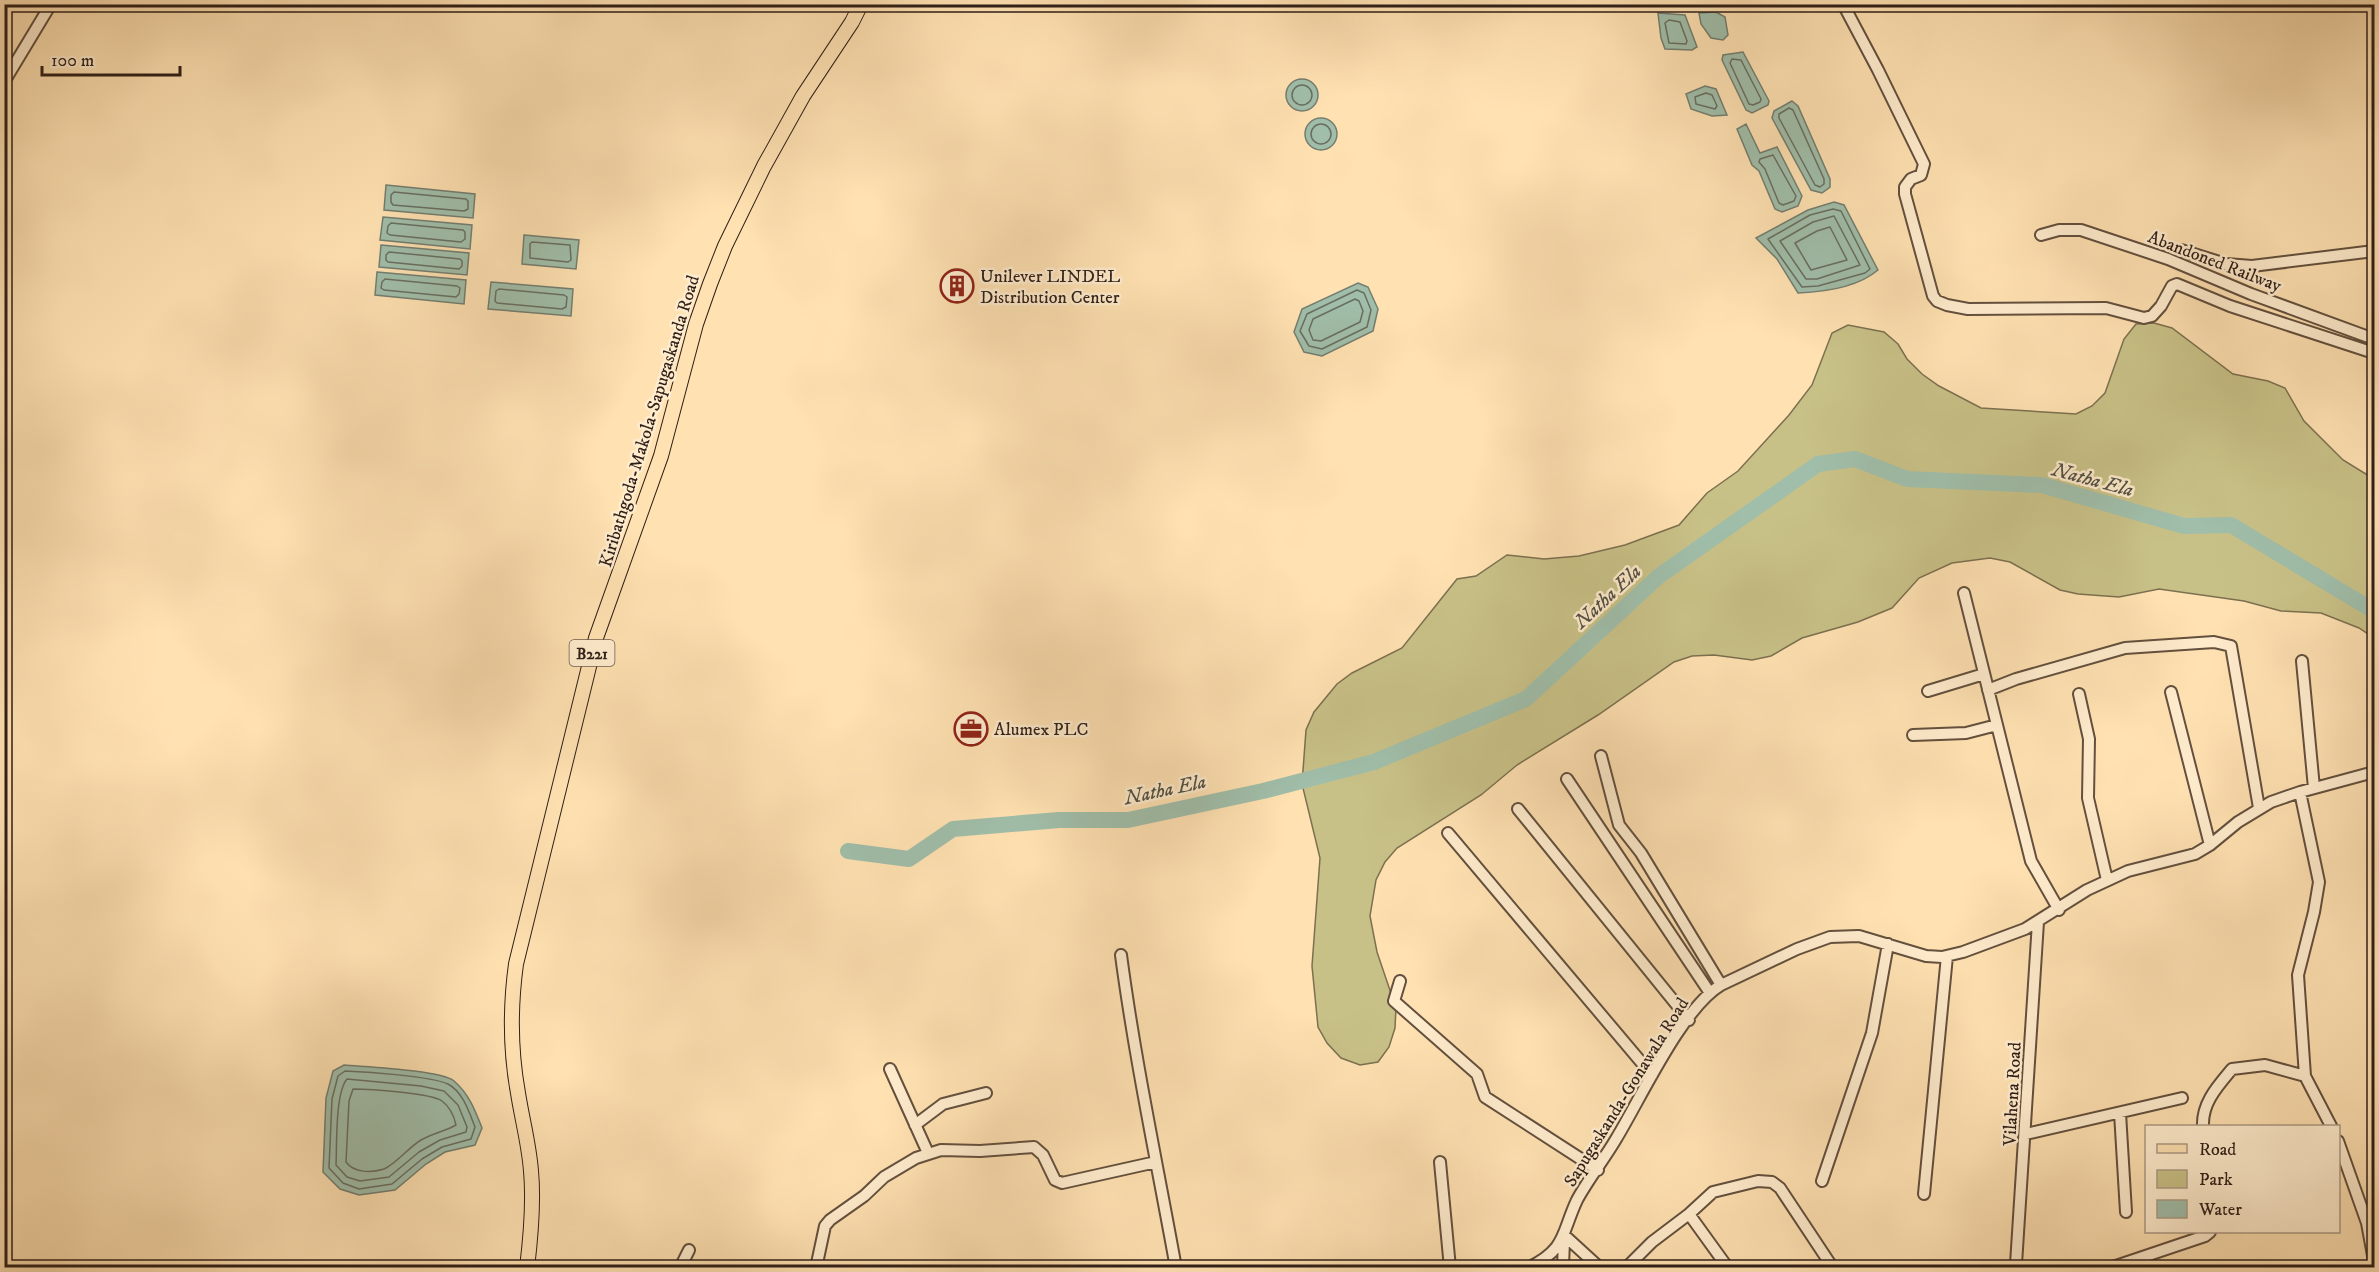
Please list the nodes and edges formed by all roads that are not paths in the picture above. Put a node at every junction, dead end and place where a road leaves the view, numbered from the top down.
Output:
1 (51, 4) edge
2 (861, 4) edge
3 (1843, 4) edge
4 (4, 82) edge
5 (2041, 235) dead end
6 (2181, 250) dead end
7 (2374, 251) edge
8 (2374, 339) edge
9 (2374, 353) edge
10 (1964, 593) dead end
11 (2302, 660) dead end
12 (1984, 674) junction
13 (1988, 690) junction
14 (1928, 691) dead end
15 (2171, 692) dead end
16 (2079, 694) dead end
17 (1997, 725) junction
18 (1913, 735) dead end
19 (1601, 756) dead end
20 (2374, 772) edge
21 (1567, 779) dead end
22 (2314, 788) junction
23 (2300, 792) junction
24 (2259, 808) junction
25 (1518, 809) dead end
26 (1448, 832) dead end
27 (2210, 844) junction
28 (2107, 880) junction
29 (2059, 910) junction
30 (2038, 922) junction
31 (1888, 944) junction
32 (1121, 955) dead end
33 (1947, 956) junction
34 (1400, 981) dead end
35 (1721, 985) junction
36 (1710, 993) junction
37 (1689, 1020) junction
38 (890, 1069) dead end
39 (1652, 1075) junction
40 (2305, 1076) junction
41 (986, 1093) dead end
42 (2182, 1098) dead end
43 (2120, 1113) junction
44 (915, 1125) junction
45 (2203, 1125) edge
46 (2330, 1125) edge
47 (2026, 1134) junction
48 (2340, 1147) edge
49 (928, 1153) junction
50 (1156, 1162) junction
51 (1440, 1162) dead end
52 (1598, 1170) junction
53 (1822, 1181) dead end
54 (1924, 1194) dead end
55 (2126, 1212) dead end
56 (1689, 1214) junction
57 (2209, 1233) edge
58 (1564, 1236) junction
59 (689, 1250) dead end
60 (2374, 1261) edge
61 (527, 1268) edge
62 (680, 1268) edge
63 (816, 1268) edge
64 (1176, 1268) edge
65 (1450, 1268) edge
66 (1528, 1268) edge
67 (1563, 1268) edge
68 (1600, 1268) edge
69 (1626, 1268) edge
70 (1728, 1268) edge
71 (1833, 1268) edge
72 (2019, 1268) edge
73 (2110, 1268) edge

1 - 4 street
2 - 61 main road, Kiribathgoda-Makola-Sapugaskanda Road / B221
3 - 9 street
5 - 8 street, Abandoned Railway
6 - 7 street
10 - 12 street
11 - 22 street
12 - 13 street
12 - 14 street
13 - 17 street
13 - 24 street
15 - 27 street
16 - 28 street
17 - 18 street
17 - 29 street
19 - 35 street
20 - 22 street, Sapugaskanda-Gonawala Road
21 - 36 street
22 - 23 street, Sapugaskanda-Gonawala Road
23 - 24 street, Sapugaskanda-Gonawala Road
23 - 40 street
24 - 27 street, Sapugaskanda-Gonawala Road
25 - 37 street
26 - 39 street
27 - 28 street, Sapugaskanda-Gonawala Road
28 - 29 street, Sapugaskanda-Gonawala Road
29 - 30 street, Sapugaskanda-Gonawala Road
30 - 33 street, Sapugaskanda-Gonawala Road
30 - 47 street, Vilahena Road
31 - 33 street, Sapugaskanda-Gonawala Road
31 - 35 street, Sapugaskanda-Gonawala Road
31 - 53 street
32 - 50 street
33 - 54 street
34 - 52 street
35 - 36 street, Sapugaskanda-Gonawala Road
36 - 37 street, Sapugaskanda-Gonawala Road
37 - 39 street, Sapugaskanda-Gonawala Road
38 - 44 street
39 - 52 street, Sapugaskanda-Gonawala Road
40 - 45 street
40 - 46 street
41 - 44 street
42 - 43 street
43 - 47 street
43 - 55 street
44 - 49 street
47 - 72 street, Vilahena Road
48 - 60 street
49 - 50 street
49 - 63 street
50 - 64 street
51 - 65 street
52 - 58 street, Sapugaskanda-Gonawala Road
56 - 69 street
56 - 70 street
56 - 71 street
57 - 73 street
58 - 66 street, Sapugaskanda-Gonawala Road
58 - 67 street
58 - 68 street
59 - 62 street

